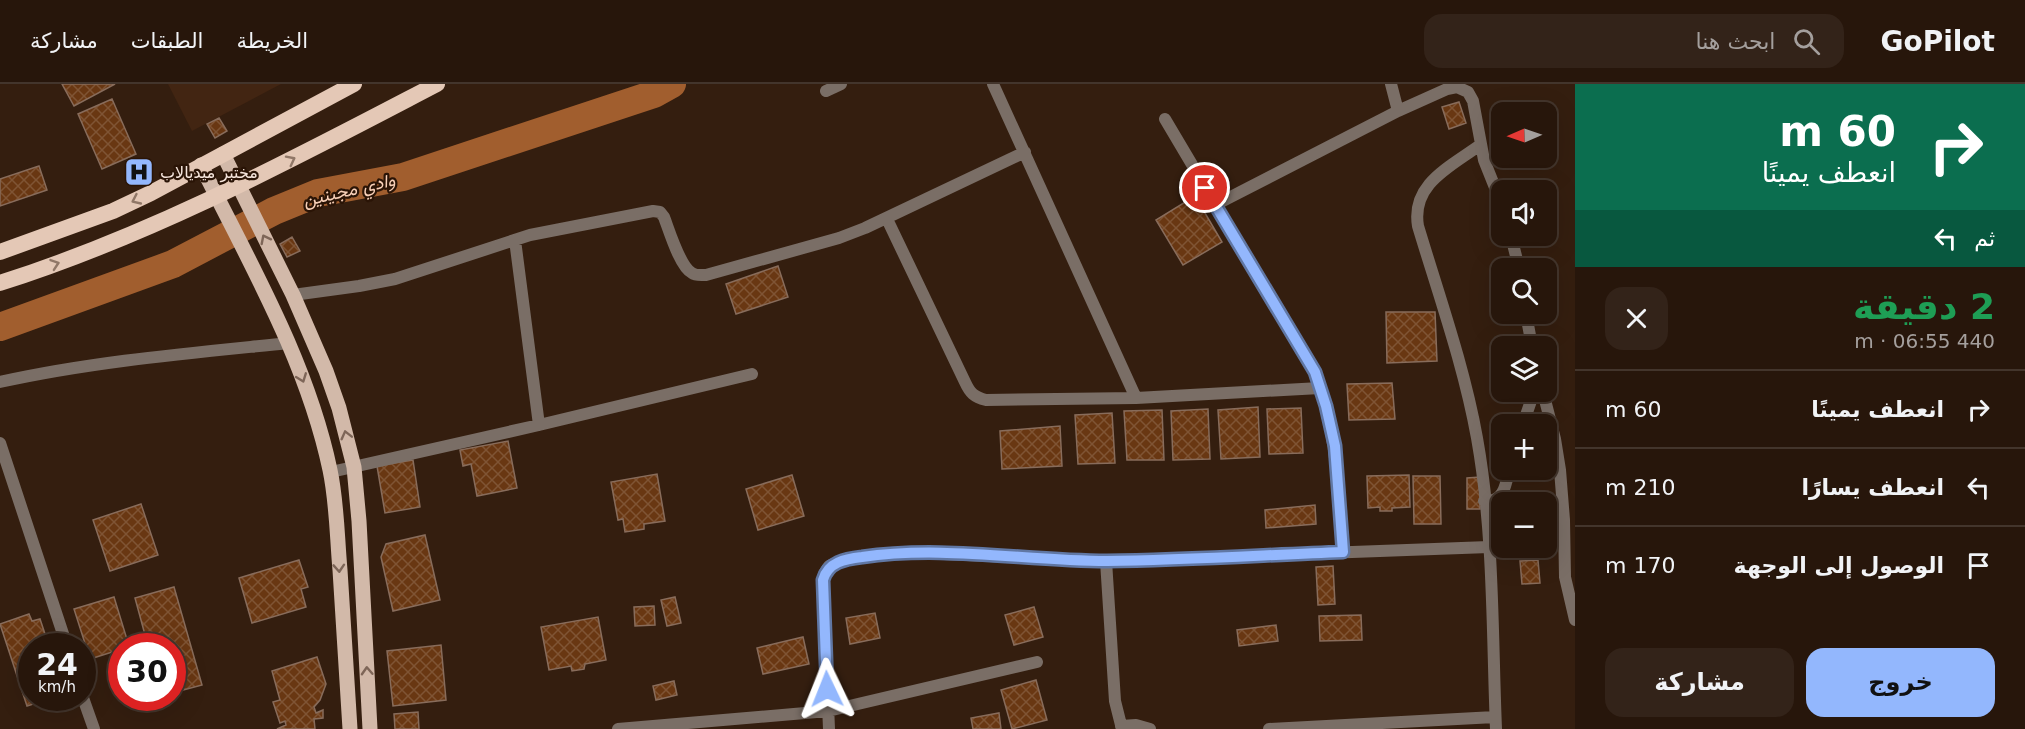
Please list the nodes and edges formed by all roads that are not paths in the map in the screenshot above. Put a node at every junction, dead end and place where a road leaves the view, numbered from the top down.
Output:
1 (354, 84) edge
2 (437, 84) edge
3 (842, 84) edge
4 (993, 84) edge
5 (1391, 84) edge
6 (826, 91) dead end
7 (1398, 111) junction
8 (1165, 118) dead end
9 (1480, 145) junction
10 (1025, 152) junction
11 (223, 154) junction
12 (201, 165) junction
13 (1493, 180) edge
14 (239, 187) junction
15 (217, 197) junction
16 (1215, 205) junction
17 (886, 219) junction
18 (515, 240) junction
19 (0, 252) edge
20 (0, 283) edge
21 (293, 295) junction
22 (289, 343) junction
23 (752, 374) dead end
24 (0, 382) edge
25 (1320, 388) junction
26 (1136, 398) junction
27 (1546, 402) edge
28 (539, 425) junction
29 (0, 443) edge
30 (354, 467) junction
31 (331, 472) junction
32 (1506, 480) edge
33 (1484, 501) junction
34 (1489, 547) junction
35 (1343, 552) junction
36 (1106, 561) junction
37 (1575, 620) edge
38 (63, 633) edge
39 (1037, 663) dead end
40 (88, 711) edge
41 (828, 711) junction
42 (1495, 723) edge
43 (684, 726) edge
44 (1121, 728) edge
45 (94, 729) edge
46 (350, 729) edge
47 (370, 729) edge
48 (618, 729) edge
49 (829, 729) edge
50 (1150, 729) edge
51 (1269, 729) edge

1 - 11 highway
14 -> 2 highway
3 - 6 street
4 - 10 street
5 - 7 street
7 - 9 street
7 - 16 street
8 - 16 street
9 - 13 street
9 - 33 street
10 - 17 street
10 - 26 street
11 - 12 highway
11 - 14 main road
12 - 15 main road
12 -> 19 highway
14 - 15 highway
21 -> 14 main road
20 -> 15 highway
15 - 22 main road
16 - 25 street
17 - 18 street
17 - 26 street
18 - 21 street
18 - 28 street
30 -> 21 main road
22 - 24 street
22 -> 31 main road
23 - 28 street
25 - 26 street
25 - 35 street
27 - 37 street
28 - 30 street
29 - 38 street
30 - 31 street
47 -> 30 main road
31 -> 46 main road
32 - 33 street
33 - 34 street
34 - 35 street
34 - 42 street
35 - 36 street
36 - 41 street
36 - 44 street
39 - 41 street
40 - 45 street
41 - 43 street
41 - 49 street
42 - 51 street
43 - 48 street
44 - 50 street

